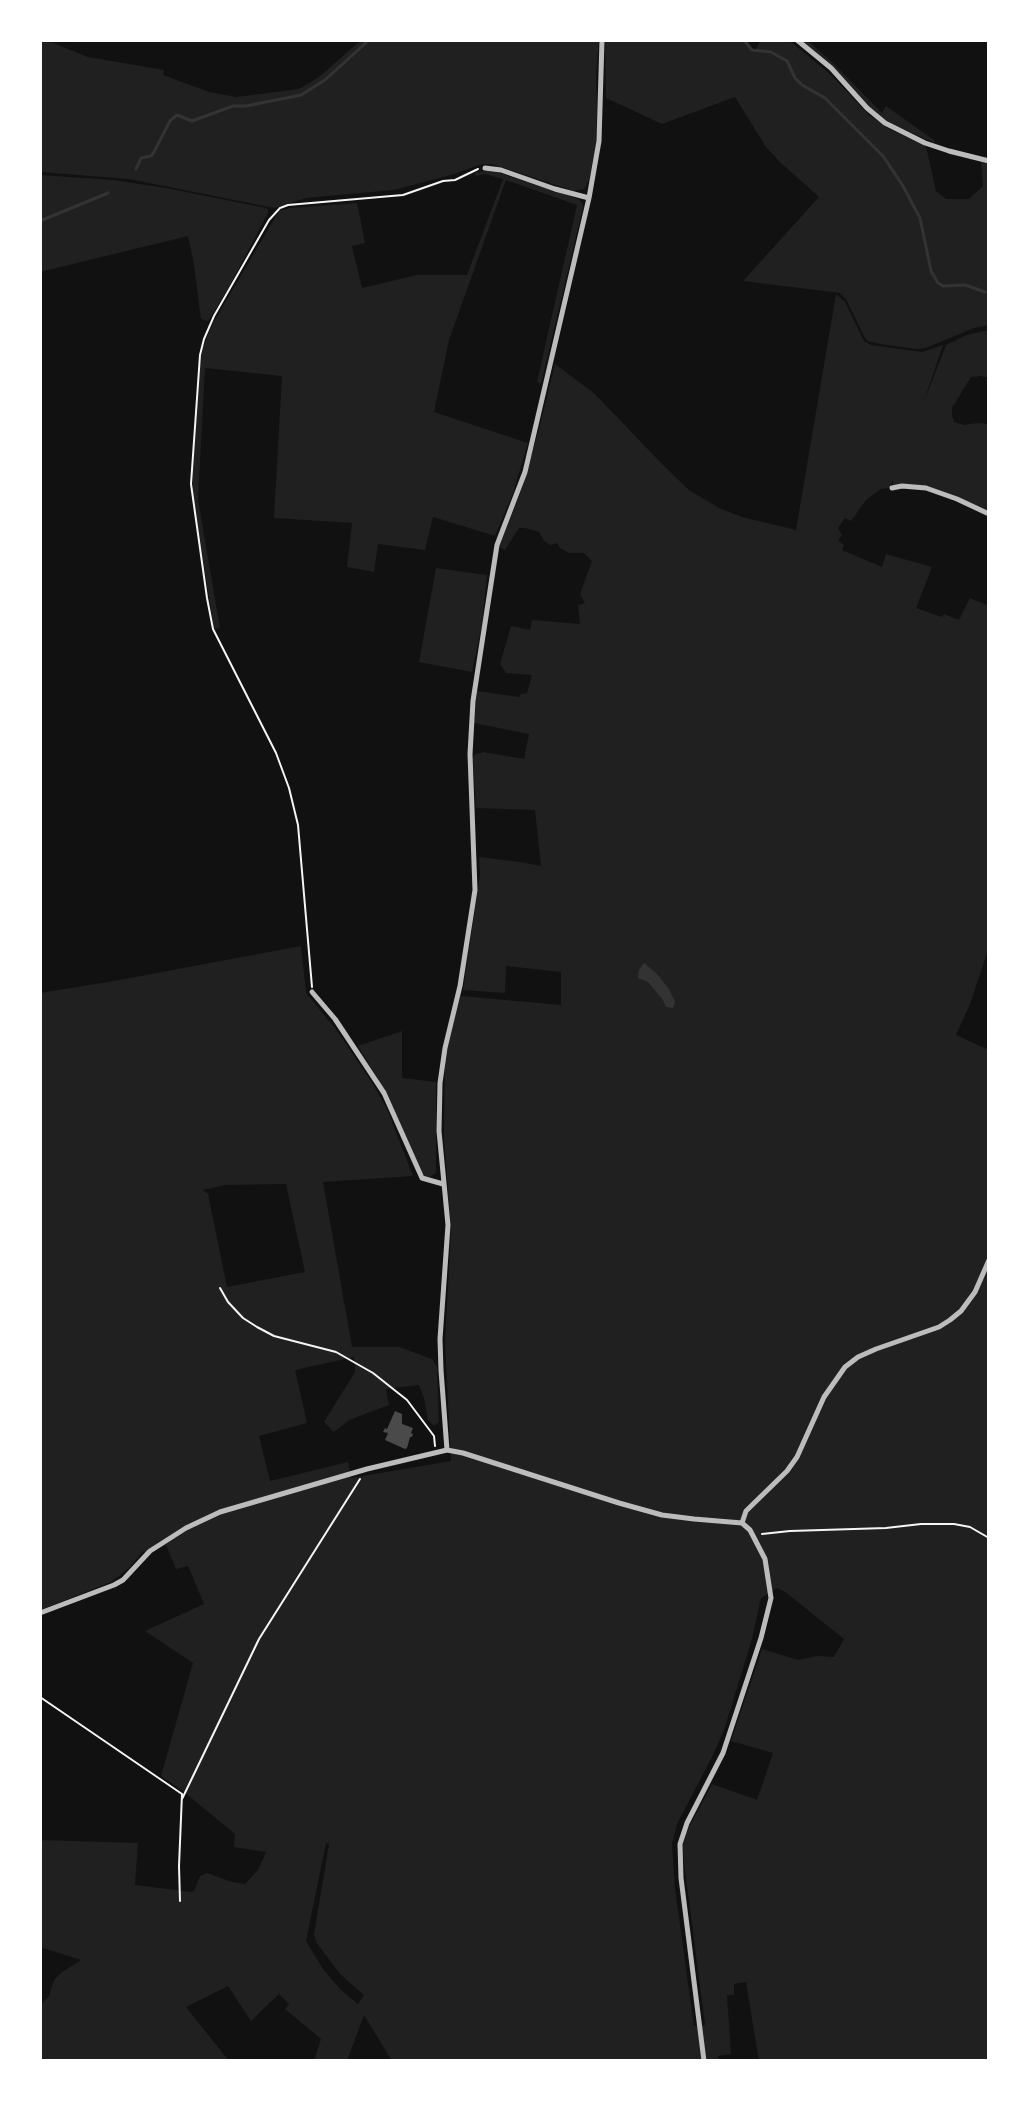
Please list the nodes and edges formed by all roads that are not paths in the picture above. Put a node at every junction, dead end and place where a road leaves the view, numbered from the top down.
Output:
1 (602, 40) edge
2 (797, 40) edge
3 (989, 161) edge
4 (485, 168) road end
5 (589, 198) junction
6 (892, 488) dead end
7 (989, 514) edge
8 (312, 992) road end
9 (443, 1184) junction
10 (989, 1260) edge
11 (447, 1450) junction
12 (742, 1523) junction
13 (40, 1613) edge
14 (704, 2061) edge

1 - 5 street
2 - 3 street
4 - 5 street
5 - 9 street
6 - 7 street
8 - 9 street
9 - 11 street
10 - 12 street
11 - 12 street
11 - 13 street
12 - 14 street

